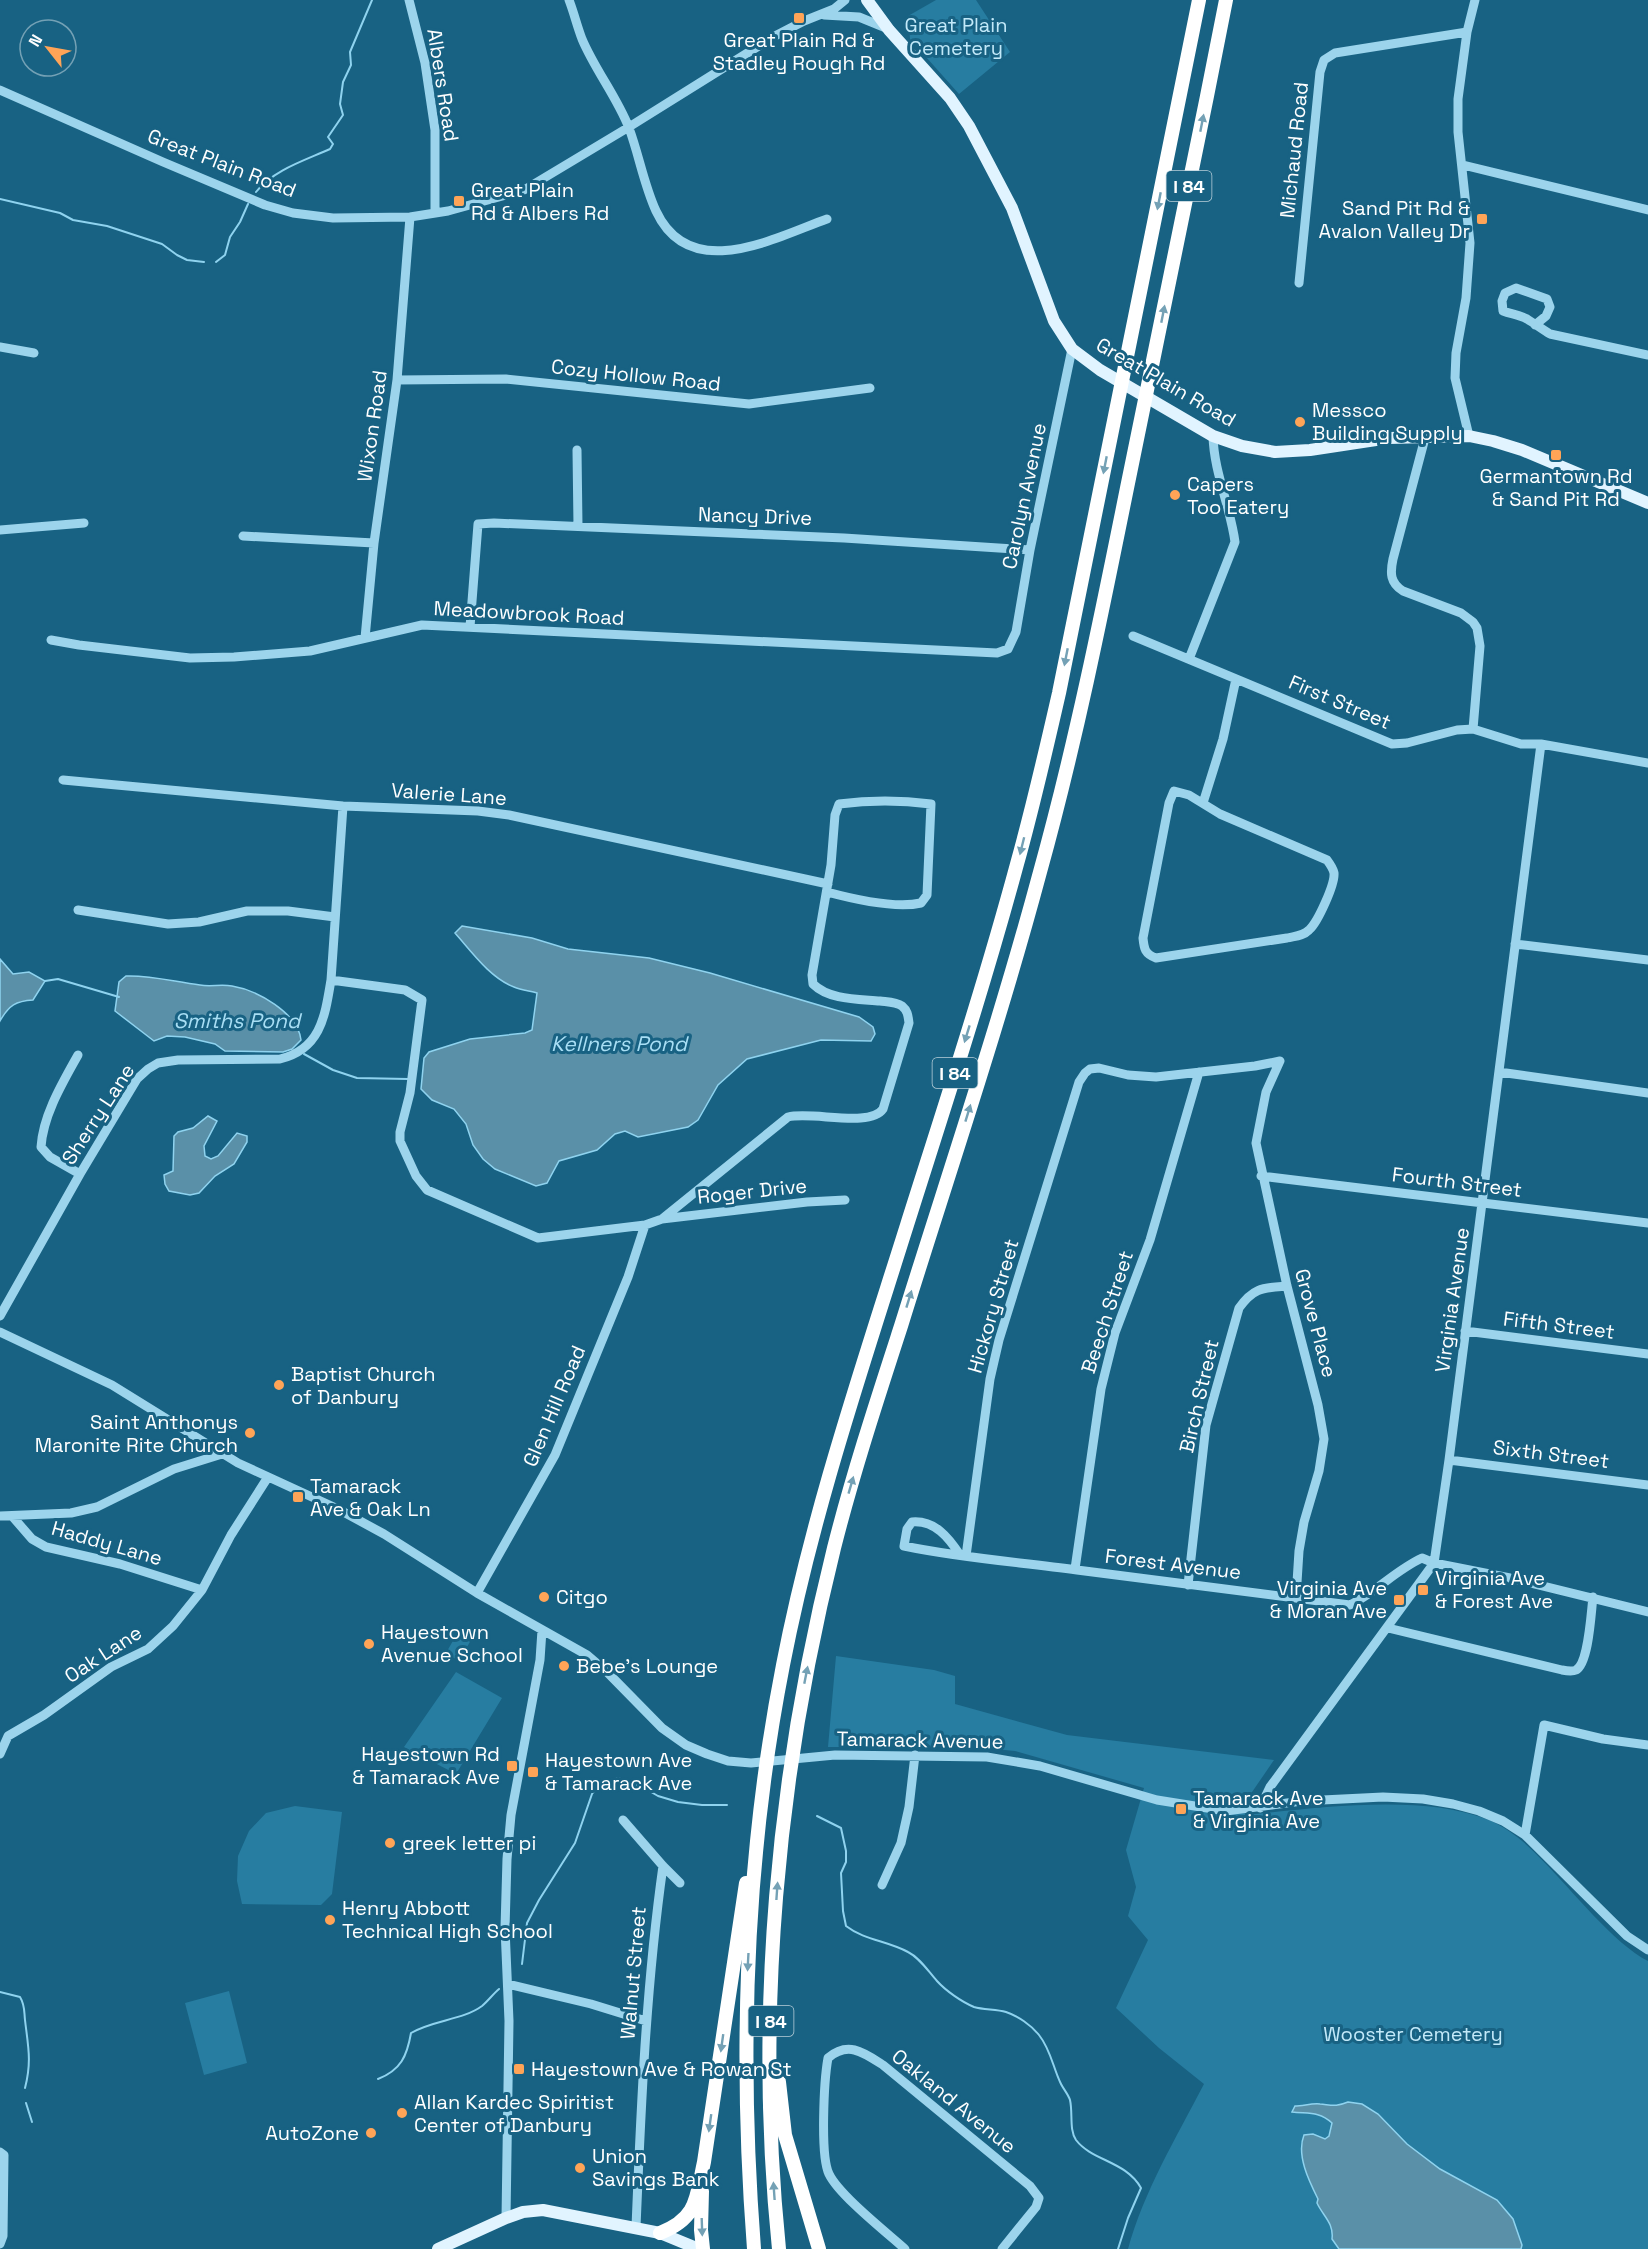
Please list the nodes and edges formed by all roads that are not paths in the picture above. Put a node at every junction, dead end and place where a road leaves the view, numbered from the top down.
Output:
1 (409, 0) edge
2 (569, 0) edge
3 (845, 0) edge
4 (867, 0) edge
5 (1199, 0) edge
6 (1226, 0) edge
7 (1475, 0) edge
8 (822, 15) junction
9 (889, 30) junction
10 (1467, 32) junction
11 (0, 90) edge
12 (629, 128) junction
13 (1463, 165) junction
14 (1648, 210) edge
15 (435, 213) junction
16 (410, 217) junction
17 (827, 219) dead end
18 (1299, 283) dead end
19 (1535, 325) junction
20 (0, 347) edge
21 (1072, 349) junction
22 (34, 352) dead end
23 (1648, 355) edge
24 (397, 380) junction
25 (870, 388) dead end
26 (1213, 436) junction
27 (1469, 436) junction
28 (1425, 438) junction
29 (577, 450) dead end
30 (1648, 503) edge
31 (84, 523) dead end
32 (578, 526) junction
33 (0, 530) edge
34 (243, 536) dead end
35 (374, 543) junction
36 (1030, 550) junction
37 (470, 627) junction
38 (1132, 636) dead end
39 (365, 638) junction
40 (51, 640) dead end
41 (1008, 649) joint
42 (1189, 659) junction
43 (1236, 678) junction
44 (1473, 729) junction
45 (1541, 744) junction
46 (1648, 763) edge
47 (63, 780) dead end
48 (1203, 803) junction
49 (343, 806) junction
50 (827, 888) junction
51 (78, 910) dead end
52 (335, 917) junction
53 (1515, 944) junction
54 (1648, 960) edge
55 (331, 980) junction
56 (78, 1055) dead end
57 (1199, 1072) junction
58 (1500, 1072) junction
59 (1648, 1092) edge
60 (80, 1174) junction
61 (1262, 1176) junction
62 (845, 1200) dead end
63 (1483, 1203) junction
64 (662, 1219) junction
65 (1648, 1223) edge
66 (645, 1225) junction
67 (1287, 1286) junction
68 (0, 1317) edge
69 (1465, 1331) junction
70 (0, 1332) edge
71 (1648, 1354) edge
72 (222, 1454) junction
73 (1449, 1460) junction
74 (268, 1477) junction
75 (1648, 1485) edge
76 (0, 1516) edge
77 (12, 1516) junction
78 (963, 1556) junction
79 (1434, 1563) junction
80 (1075, 1569) junction
81 (1188, 1585) junction
82 (202, 1590) junction
83 (477, 1593) junction
84 (1593, 1597) junction
85 (1296, 1598) junction
86 (1648, 1612) edge
87 (1388, 1628) junction
88 (542, 1630) junction
89 (1648, 1745) edge
90 (0, 1754) edge
91 (915, 1755) junction
92 (1260, 1808) junction
93 (623, 1820) dead end
94 (759, 1820) junction
95 (1525, 1835) junction
96 (663, 1866) junction
97 (680, 1882) dead end
98 (882, 1885) dead end
99 (775, 1921) junction
100 (1648, 1950) edge
101 (508, 1984) junction
102 (646, 2021) junction
103 (0, 2152) edge
104 (704, 2162) junction
105 (506, 2218) junction
106 (636, 2227) junction
107 (660, 2233) junction
108 (0, 2244) edge
109 (445, 2248) edge
110 (701, 2249) edge
111 (754, 2249) edge
112 (779, 2249) edge
113 (819, 2249) edge
114 (905, 2249) edge
115 (1002, 2249) edge

1 - 15 street, Albers Road
2 - 12 street
3 - 8 street, Great Plain Road
4 - 9 main road, Great Plain Road
5 -> 94 highway, I 84
99 -> 6 highway, I 84
7 - 10 street
8 - 9 street, Great Plain Road
8 - 12 street, Great Plain Road
9 - 21 main road, Great Plain Road
10 - 13 street
10 - 18 street, Michaud Road
11 - 16 street, Great Plain Road
12 - 15 street, Great Plain Road
12 - 17 street
13 - 14 street
13 - 27 street
15 - 16 street, Great Plain Road
16 - 24 street, Wixon Road
19 - 19 street
19 - 23 street
20 - 22 street
21 - 26 main road, Great Plain Road
21 - 36 street, Carolyn Avenue
24 - 25 street, Cozy Hollow Road
24 - 35 street, Wixon Road
26 - 28 main road, Great Plain Road
26 - 42 street
27 - 28 main road, Great Plain Road
27 - 30 main road, Great Plain Road
28 - 44 street
29 - 32 street
31 - 33 street
32 - 36 street, Nancy Drive
32 - 37 street, Nancy Drive
34 - 35 street
35 - 39 street, Wixon Road
36 - 41 street, Carolyn Avenue
37 - 39 street, Meadowbrook Road
37 - 41 street, Meadowbrook Road
38 - 42 street, First Street
39 - 40 street, Meadowbrook Road
42 - 43 street, First Street
43 - 44 street, First Street
43 - 48 street
44 - 45 street, First Street
45 - 46 street, First Street
45 - 53 street, Virginia Avenue
47 - 49 street, Valerie Lane
48 - 48 street
49 - 50 street, Valerie Lane
49 - 52 street, Sherry Lane
50 - 50 street, Valerie Lane
50 - 64 street
51 - 52 street
52 - 55 street, Sherry Lane
53 - 54 street
53 - 58 street, Virginia Avenue
55 - 60 street, Sherry Lane
55 - 66 street
56 - 60 street
57 - 61 street, Grove Place
57 - 78 street, Hickory Street
57 - 80 street, Beech Street
58 - 59 street
58 - 63 street, Virginia Avenue
60 - 68 street, Sherry Lane
61 - 63 street, Fourth Street
61 - 67 street, Grove Place
62 - 64 street, Roger Drive
63 - 65 street, Fourth Street
63 - 69 street, Virginia Avenue
64 - 66 street
66 - 83 street, Glen Hill Road
67 - 81 street, Birch Street
67 - 85 street, Grove Place
69 - 71 street, Fifth Street
69 - 73 street, Virginia Avenue
70 - 72 street, Tamarack Avenue
72 - 74 street, Tamarack Avenue
72 - 77 street
73 - 75 street, Sixth Street
73 - 79 street, Virginia Avenue
74 - 82 street, Oak Lane
74 - 83 street, Tamarack Avenue
76 - 77 street
77 - 82 street, Haddy Lane
78 - 78 street, Forest Avenue
78 - 80 street, Forest Avenue
79 - 84 street, Forest Avenue
79 - 85 street, Forest Avenue
79 - 87 street, Virginia Avenue
80 - 81 street, Forest Avenue
81 - 85 street, Forest Avenue
82 - 90 street, Oak Lane
83 - 88 street, Tamarack Avenue
84 - 86 street, Forest Avenue
84 - 87 street
87 - 92 street, Virginia Avenue
88 - 91 street, Tamarack Avenue
88 - 101 street
89 - 95 street
91 - 92 street, Tamarack Avenue
91 - 98 street
92 - 95 street, Tamarack Avenue
93 - 96 street
94 -> 104 highway
94 -> 111 highway, I 84
95 - 100 street, Tamarack Avenue
96 - 97 street
96 - 102 street, Walnut Street
112 -> 99 highway, I 84
99 - 113 highway
101 - 102 street
101 - 105 street
102 - 106 street, Walnut Street
103 - 108 street
104 - 107 highway
104 -> 110 highway
105 - 106 main road
105 - 109 main road
106 - 107 main road
107 - 110 main road
114 - 115 street, Oakland Avenue

